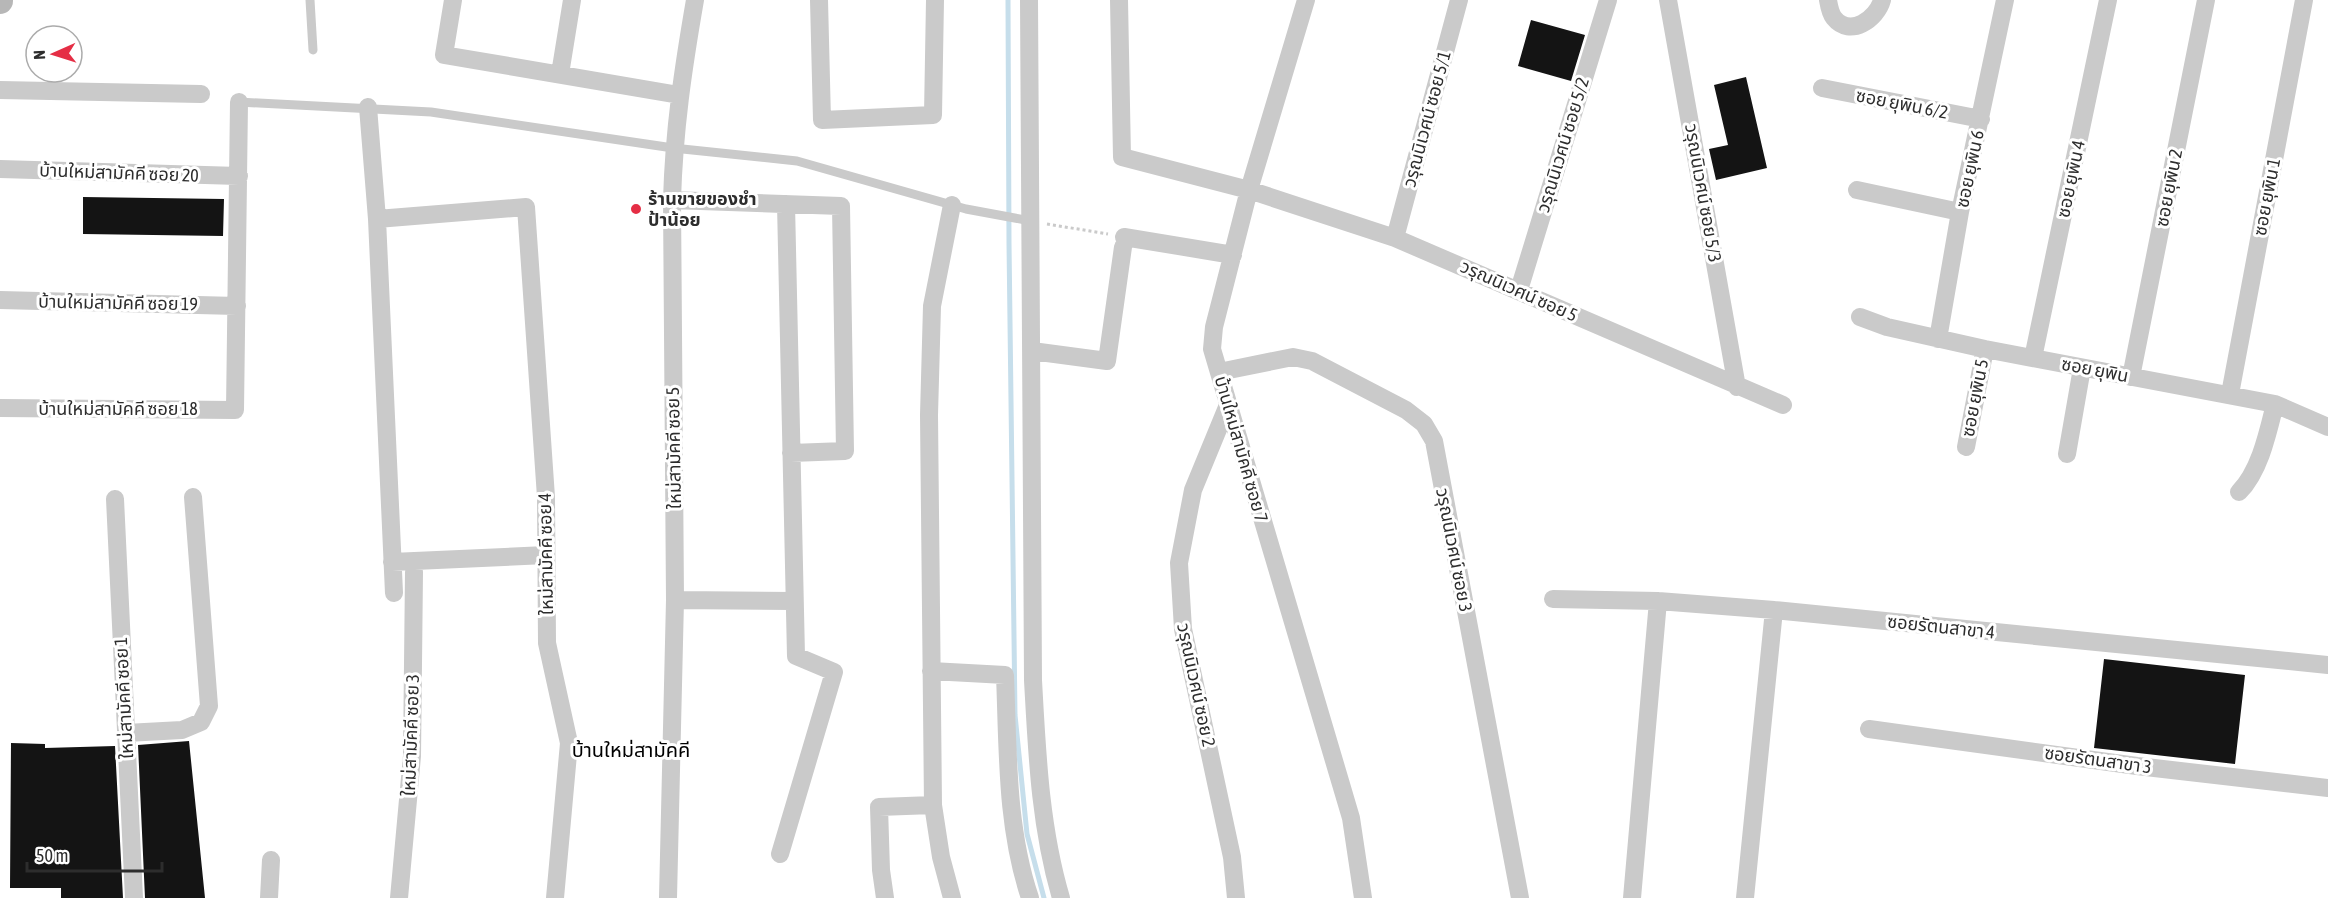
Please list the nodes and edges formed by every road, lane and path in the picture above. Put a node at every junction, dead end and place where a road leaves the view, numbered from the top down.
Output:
1 (310, 0) edge
2 (453, 0) edge
3 (572, 0) edge
4 (695, 0) edge
5 (819, 0) edge
6 (935, 0) edge
7 (1029, 0) edge
8 (1119, 0) edge
9 (1306, 0) edge
10 (1459, 0) edge
11 (1608, 0) edge
12 (1668, 0) edge
13 (1828, 0) edge
14 (1882, 0) edge
15 (2005, 0) edge
16 (2108, 0) edge
17 (2206, 0) edge
18 (2304, 0) edge
19 (314, 50) dead end
20 (560, 74) junction
21 (1822, 88) dead end
22 (0, 90) edge
23 (201, 94) dead end
24 (679, 94) junction
25 (239, 102) joint
26 (368, 107) junction
27 (1981, 119) junction
28 (673, 148) junction
29 (0, 169) edge
30 (238, 176) junction
31 (1249, 190) junction
32 (1857, 190) dead end
33 (672, 200) junction
34 (786, 204) junction
35 (952, 205) junction
36 (1960, 212) junction
37 (377, 219) junction
38 (1026, 220) junction
39 (1395, 237) junction
40 (1123, 242) junction
41 (1233, 255) junction
42 (1519, 290) junction
43 (0, 300) edge
44 (237, 306) junction
45 (1860, 317) dead end
46 (1938, 339) junction
47 (1985, 349) junction
48 (1032, 351) junction
49 (2033, 358) junction
50 (2082, 368) junction
51 (1219, 372) junction
52 (2132, 377) junction
53 (1737, 387) junction
54 (2230, 394) junction
55 (2276, 404) junction
56 (1228, 405) junction
57 (1783, 405) dead end
58 (0, 408) edge
59 (2328, 427) edge
60 (1966, 447) dead end
61 (791, 453) junction
62 (2067, 454) dead end
63 (2239, 492) dead end
64 (193, 497) dead end
65 (115, 499) dead end
66 (546, 555) junction
67 (392, 562) junction
68 (414, 572) dead end
69 (394, 593) dead end
70 (1553, 599) dead end
71 (675, 600) junction
72 (793, 601) junction
73 (1659, 601) junction
74 (1774, 610) junction
75 (2328, 665) edge
76 (930, 671) junction
77 (1869, 729) dead end
78 (126, 733) junction
79 (2328, 788) edge
80 (933, 806) junction
81 (780, 854) dead end
82 (271, 860) dead end
83 (134, 898) edge
84 (269, 898) edge
85 (399, 898) edge
86 (555, 898) edge
87 (668, 898) edge
88 (885, 898) edge
89 (952, 898) edge
90 (1030, 898) edge
91 (1061, 898) edge
92 (1236, 898) edge
93 (1363, 898) edge
94 (1520, 898) edge
95 (1632, 898) edge
96 (1745, 898) edge

1 - 19 lane
2 - 20 street
3 - 20 street
4 - 24 street, ใหม่สามัคคี ซอย 5
5 - 6 street
7 - 38 street
8 - 31 street, วรุณนิเวศน์ ซอย 5
9 - 31 street, บ้านใหม่สามัคคี ซอย 7
10 - 39 street, วรุณนิเวศน์ ซอย 5/1
11 - 42 street, วรุณนิเวศน์ ซอย 5/2
12 - 53 street, วรุณนิเวศน์ ซอย 5/3
13 - 14 street
15 - 27 street, ซอย ยุพิน 6
16 - 49 street, ซอย ยุพิน 4
17 - 52 street, ซอย ยุพิน 2
18 - 54 street, ซอย ยุพิน 1
20 - 24 street
21 - 27 street, ซอย ยุพิน 6/2
22 - 23 street
24 - 28 street, ใหม่สามัคคี ซอย 5
25 - 26 lane
25 - 30 street
26 - 28 lane
26 - 37 street
27 - 36 street, ซอย ยุพิน 6
28 - 33 street, ใหม่สามัคคี ซอย 5
28 - 35 lane
29 - 30 street, บ้านใหม่สามัคคี ซอย 20
30 - 44 street
31 - 39 street, วรุณนิเวศน์ ซอย 5
31 - 41 street, บ้านใหม่สามัคคี ซอย 7
32 - 36 street
33 - 34 street
33 - 71 street, ใหม่สามัคคี ซอย 5
34 - 61 street
34 - 61 street
35 - 38 lane
35 - 76 street
36 - 46 street, ซอย ยุพิน 6
37 - 66 street, ใหม่สามัคคี ซอย 4
37 - 67 street
38 - 40 path
38 - 48 street
39 - 42 street, วรุณนิเวศน์ ซอย 5
40 - 41 street
40 - 48 street
41 - 51 street, บ้านใหม่สามัคคี ซอย 7
42 - 53 street, วรุณนิเวศน์ ซอย 5
43 - 44 street, บ้านใหม่สามัคคี ซอย 19
44 - 58 street, บ้านใหม่สามัคคี ซอย 18
45 - 46 street, ซอย ยุพิน
46 - 47 street, ซอย ยุพิน
47 - 49 street, ซอย ยุพิน
47 - 60 street, ซอย ยุพิน 5
48 - 91 street
49 - 50 street, ซอย ยุพิน
50 - 52 street, ซอย ยุพิน
50 - 62 street
51 - 56 street, บ้านใหม่สามัคคี ซอย 7
51 - 94 street, วรุณนิเวศน์ ซอย 3
52 - 54 street, ซอย ยุพิน
53 - 57 street, วรุณนิเวศน์ ซอย 5
54 - 55 street, ซอย ยุพิน
55 - 59 street, ซอย ยุพิน
55 - 63 street
56 - 92 street, วรุณนิเวศน์ ซอย 2
56 - 93 street, บ้านใหม่สามัคคี ซอย 7
61 - 72 street
64 - 78 street
65 - 78 street, ใหม่สามัคคี ซอย 1
66 - 67 street
66 - 86 street, ใหม่สามัคคี ซอย 4
67 - 69 street
68 - 85 street, ใหม่สามัคคี ซอย 3
70 - 73 street, ซอยรัตนสาขา 4
71 - 72 street
71 - 87 street, ใหม่สามัคคี ซอย 5
72 - 81 street
73 - 74 street, ซอยรัตนสาขา 4
73 - 95 street
74 - 75 street, ซอยรัตนสาขา 4
74 - 96 street
76 - 80 street
76 - 90 street
77 - 79 street, ซอยรัตนสาขา 3
78 - 83 street, ใหม่สามัคคี ซอย 1
80 - 88 street
80 - 89 street
82 - 84 street

